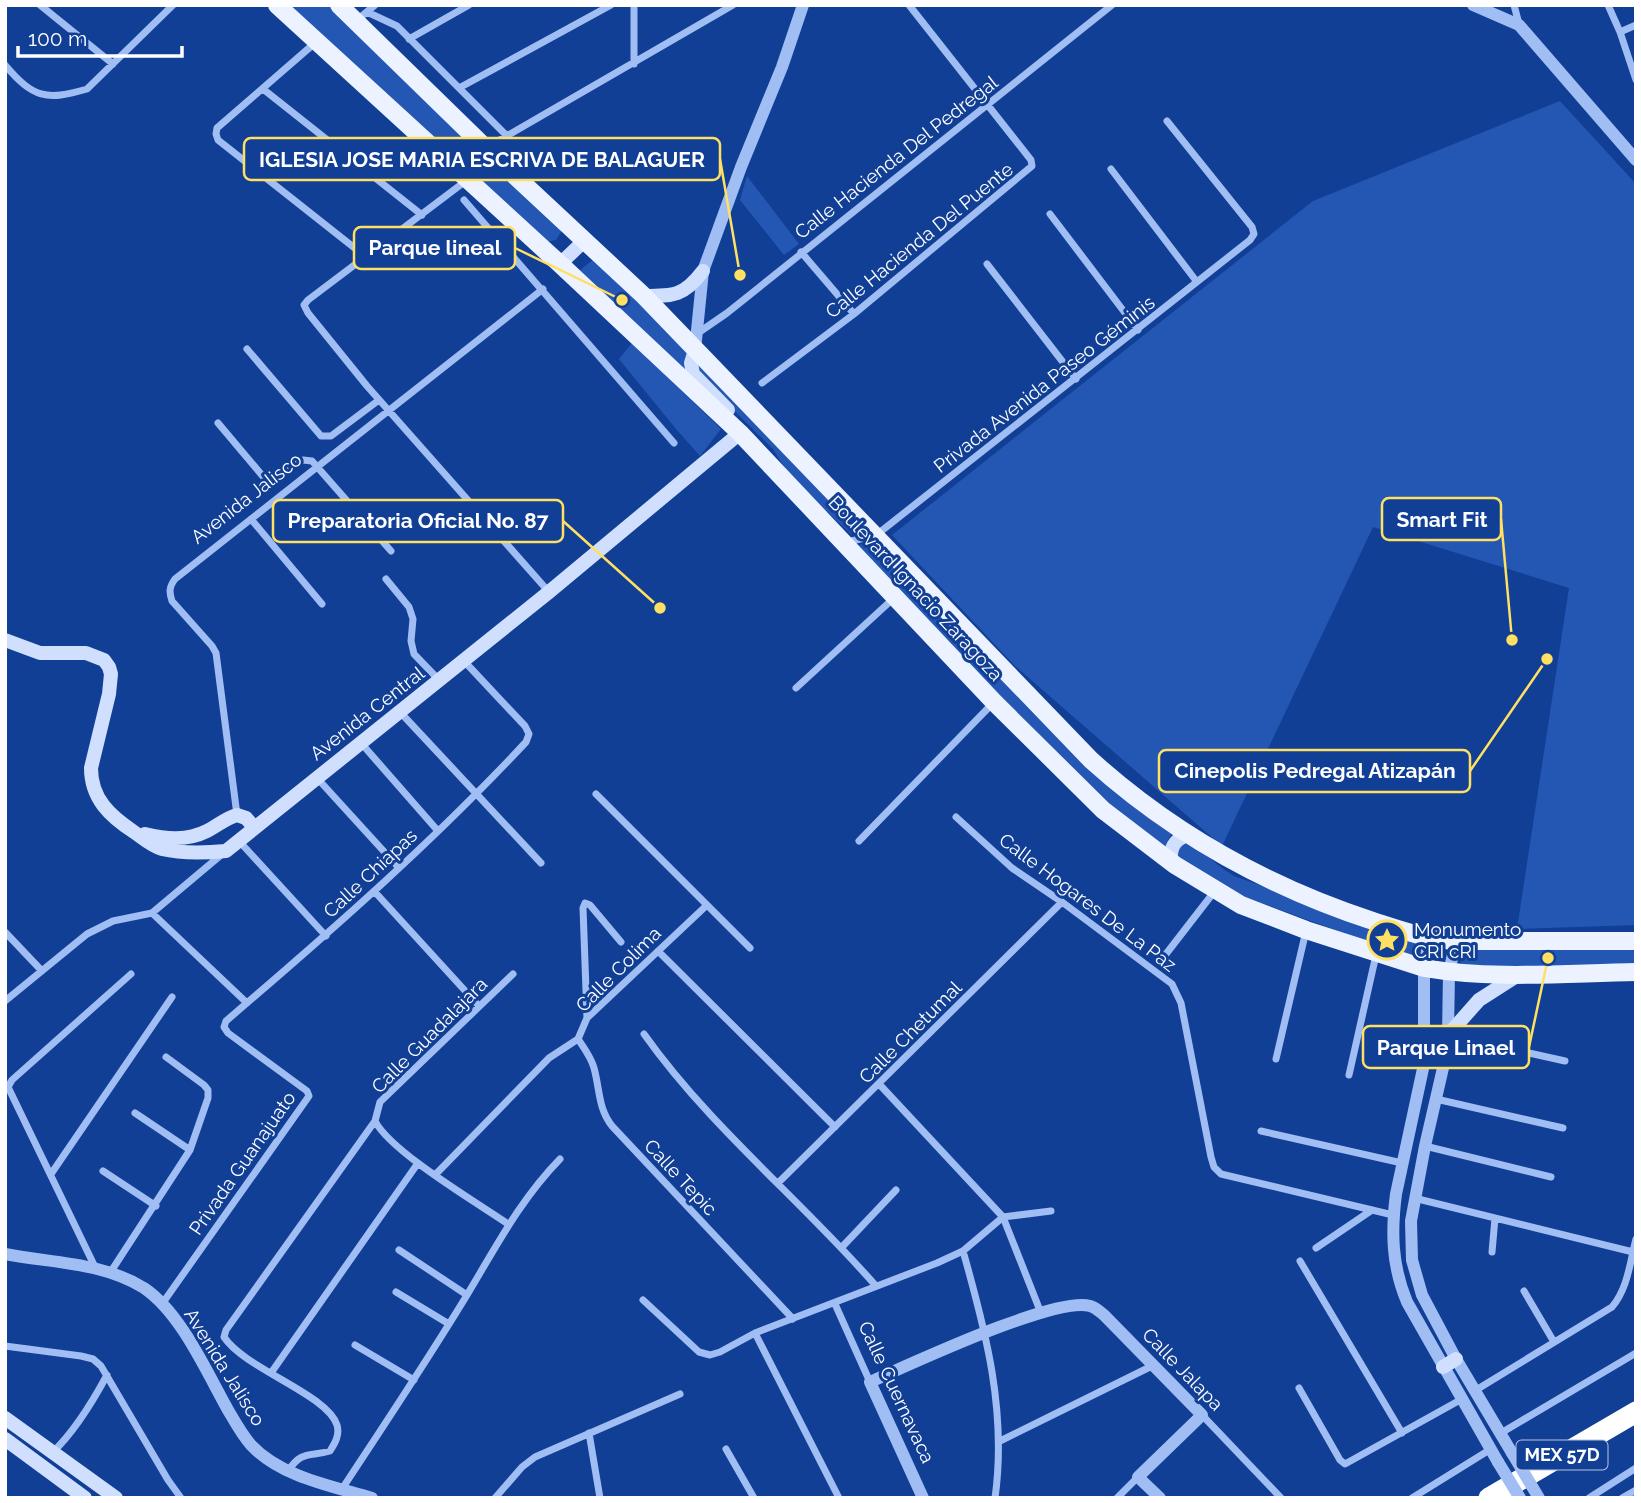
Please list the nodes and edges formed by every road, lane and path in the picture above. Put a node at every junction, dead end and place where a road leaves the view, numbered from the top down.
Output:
1 (40, 5) edge
2 (277, 5) edge
3 (339, 5) edge
4 (374, 5) edge
5 (469, 5) edge
6 (611, 5) edge
7 (634, 5) edge
8 (733, 5) edge
9 (803, 5) edge
10 (909, 5) edge
11 (1112, 5) edge
12 (1474, 5) edge
13 (1514, 5) edge
14 (1608, 5) edge
15 (167, 7) edge
16 (362, 17) junction
17 (1520, 25) junction
18 (1636, 25) edge
19 (1620, 32) junction
20 (409, 39) junction
21 (317, 42) junction
22 (113, 64) junction
23 (634, 64) junction
24 (5, 65) edge
25 (1636, 80) edge
26 (459, 88) junction
27 (263, 89) junction
28 (989, 104) junction
29 (1167, 121) dead end
30 (506, 135) junction
31 (486, 148) junction
32 (1636, 160) edge
33 (1111, 169) dead end
34 (468, 180) junction
35 (464, 200) dead end
36 (1050, 214) dead end
37 (422, 215) junction
38 (584, 241) junction
39 (801, 252) junction
40 (366, 257) junction
41 (560, 264) junction
42 (988, 264) dead end
43 (703, 271) junction
44 (1197, 282) junction
45 (543, 289) junction
46 (644, 296) junction
47 (854, 314) junction
48 (1138, 330) junction
49 (697, 342) junction
50 (247, 349) dead end
51 (1076, 379) junction
52 (762, 383) dead end
53 (379, 400) junction
54 (389, 411) junction
55 (218, 423) dead end
56 (740, 433) junction
57 (674, 443) dead end
58 (317, 466) junction
59 (786, 480) junction
60 (251, 519) junction
61 (875, 536) junction
62 (845, 542) junction
63 (391, 551) dead end
64 (386, 579) dead end
65 (549, 592) junction
66 (896, 597) junction
67 (322, 604) dead end
68 (5, 639) edge
69 (464, 661) junction
70 (439, 680) junction
71 (796, 688) dead end
72 (994, 702) junction
73 (399, 712) junction
74 (360, 743) junction
75 (317, 778) junction
76 (477, 794) junction
77 (596, 794) dead end
78 (237, 815) junction
79 (956, 817) dead end
80 (254, 827) junction
81 (438, 831) junction
82 (137, 834) junction
83 (1190, 834) junction
84 (239, 841) junction
85 (859, 841) dead end
86 (226, 851) junction
87 (541, 863) dead end
88 (1175, 865) junction
89 (399, 868) junction
90 (374, 891) junction
91 (1215, 891) junction
92 (1062, 902) junction
93 (707, 905) junction
94 (152, 913) junction
95 (1306, 930) junction
96 (5, 932) edge
97 (326, 936) junction
98 (1429, 939) junction
99 (1455, 941) junction
100 (1636, 941) edge
101 (621, 942) dead end
102 (750, 948) dead end
103 (658, 951) junction
104 (1166, 954) dead end
105 (1377, 954) junction
106 (1424, 968) junction
107 (42, 971) junction
108 (1449, 972) junction
109 (1636, 972) edge
110 (131, 974) dead end
111 (513, 974) dead end
112 (1518, 975) junction
113 (172, 997) dead end
114 (5, 1001) edge
115 (247, 1003) junction
116 (479, 1006) junction
117 (587, 1018) junction
118 (224, 1027) joint
119 (644, 1034) dead end
120 (1448, 1035) junction
121 (578, 1039) junction
122 (166, 1058) dead end
123 (1276, 1059) dead end
124 (1565, 1061) dead end
125 (1349, 1075) dead end
126 (880, 1084) junction
127 (1436, 1099) junction
128 (135, 1113) dead end
129 (375, 1121) junction
130 (835, 1128) junction
131 (1563, 1128) dead end
132 (1261, 1132) dead end
133 (1424, 1146) junction
134 (190, 1150) junction
135 (560, 1159) dead end
136 (418, 1163) junction
137 (1402, 1163) junction
138 (103, 1171) dead end
139 (51, 1174) junction
140 (435, 1175) junction
141 (1551, 1177) dead end
142 (778, 1183) junction
143 (896, 1190) dead end
144 (1414, 1198) junction
145 (156, 1206) junction
146 (1372, 1210) junction
147 (1051, 1211) dead end
148 (1393, 1215) junction
149 (1003, 1217) junction
150 (1494, 1218) junction
151 (508, 1224) junction
152 (1636, 1239) edge
153 (842, 1247) junction
154 (1316, 1248) dead end
155 (399, 1250) dead end
156 (963, 1251) junction
157 (1492, 1252) dead end
158 (1633, 1252) junction
159 (5, 1254) edge
160 (1300, 1261) dead end
161 (95, 1268) junction
162 (110, 1273) junction
163 (876, 1286) junction
164 (1524, 1291) dead end
165 (396, 1292) dead end
166 (467, 1295) junction
167 (643, 1300) dead end
168 (162, 1304) junction
169 (835, 1304) junction
170 (1041, 1312) junction
171 (793, 1319) junction
172 (449, 1324) junction
173 (755, 1333) junction
174 (986, 1333) junction
175 (1554, 1342) junction
176 (355, 1345) dead end
177 (5, 1346) edge
178 (1636, 1353) edge
179 (1456, 1359) junction
180 (1152, 1366) junction
181 (1443, 1367) junction
182 (271, 1373) junction
183 (107, 1376) junction
184 (414, 1380) junction
185 (870, 1382) junction
186 (1299, 1388) dead end
187 (1476, 1390) junction
188 (680, 1394) dead end
189 (1462, 1399) junction
190 (1636, 1412) edge
191 (1202, 1415) junction
192 (5, 1418) edge
193 (1636, 1429) edge
194 (589, 1433) junction
195 (1402, 1433) junction
196 (1501, 1433) junction
197 (5, 1439) edge
198 (1000, 1441) junction
199 (726, 1449) dead end
200 (1491, 1449) junction
201 (52, 1452) junction
202 (1636, 1468) edge
203 (289, 1471) junction
204 (1139, 1477) junction
205 (342, 1489) junction
206 (1636, 1490) edge
207 (498, 1494) edge
208 (85, 1498) edge
209 (116, 1498) edge
210 (181, 1498) edge
211 (372, 1498) edge
212 (508, 1498) edge
213 (600, 1498) edge
214 (754, 1498) edge
215 (839, 1498) edge
216 (923, 1498) edge
217 (995, 1498) edge
218 (1117, 1498) edge
219 (1160, 1498) edge
220 (1281, 1498) edge
221 (1412, 1498) edge
222 (1489, 1498) edge
223 (1518, 1498) edge
224 (1539, 1498) edge
225 (1590, 1498) edge
226 (1622, 1498) edge

1 - 22 street
2 - 21 main road, Boulevard Ignacio Zaragoza
3 - 16 main road, Boulevard Ignacio Zaragoza
4 - 16 street
5 - 20 street
6 - 26 street
7 - 23 street
8 - 23 street
9 - 43 street
10 - 28 street, Calle Hacienda Del Puente
11 - 28 street, Calle Hacienda Del Pedregal
12 - 17 street
13 - 17 street
14 - 19 street
15 - 22 street
16 - 20 street
16 - 31 main road, Boulevard Ignacio Zaragoza
17 - 32 street
18 - 19 street
19 - 25 street
20 - 26 street
21 - 27 street
21 - 34 main road, Boulevard Ignacio Zaragoza
22 - 24 street
23 - 30 street
26 - 30 street
27 - 37 street
27 - 40 street
28 - 39 street, Calle Hacienda Del Pedregal
28 - 47 street, Calle Hacienda Del Puente
29 - 44 street, Privada Avenida Paseo Géminis
30 - 31 street
31 - 38 main road, Boulevard Ignacio Zaragoza
33 - 44 street
34 - 37 street
34 - 41 main road, Boulevard Ignacio Zaragoza
35 - 45 street
36 - 48 street
37 - 40 street
38 - 41 main road
38 - 46 main road, Boulevard Ignacio Zaragoza
39 - 47 street
39 - 49 street, Calle Hacienda Del Pedregal
40 - 53 street
41 - 56 main road, Boulevard Ignacio Zaragoza
42 - 51 street
43 - 46 main road
43 - 49 street
44 - 48 street, Privada Avenida Paseo Géminis
45 - 54 street, Avenida Jalisco
45 - 57 street
46 - 49 main road, Boulevard Ignacio Zaragoza
47 - 52 street, Calle Hacienda Del Puente
48 - 51 street, Privada Avenida Paseo Géminis
49 - 59 main road
49 - 61 main road, Boulevard Ignacio Zaragoza
50 - 53 street
51 - 61 street, Privada Avenida Paseo Géminis
53 - 54 street
54 - 58 street, Avenida Jalisco
54 - 65 street
55 - 58 street
56 - 59 main road, Boulevard Ignacio Zaragoza
56 - 65 main road, Avenida Central
58 - 60 street, Avenida Jalisco
58 - 63 street
59 - 62 main road, Boulevard Ignacio Zaragoza
60 - 67 street
60 - 78 street, Avenida Jalisco
61 - 62 street, Privada Avenida Paseo Géminis
61 - 83 main road, Boulevard Ignacio Zaragoza
62 - 66 main road, Boulevard Ignacio Zaragoza
64 - 70 street
65 - 69 main road, Avenida Central
66 - 71 street
66 - 72 main road, Boulevard Ignacio Zaragoza
68 - 82 main road
69 - 70 main road, Avenida Central
69 - 76 street, Calle Chiapas
70 - 73 main road, Avenida Central
72 - 85 street
72 - 88 main road, Boulevard Ignacio Zaragoza
73 - 74 main road, Avenida Central
73 - 76 street
74 - 75 main road, Avenida Central
74 - 81 street
75 - 80 main road, Avenida Central
75 - 89 street
76 - 81 street, Calle Chiapas
76 - 87 street
77 - 93 street
78 - 80 main road
78 - 82 main road
79 - 92 street, Calle Hogares De La Paz
80 - 84 main road, Avenida Central
81 - 89 street, Calle Chiapas
82 - 86 main road
83 - 88 main road
83 - 98 main road, Boulevard Ignacio Zaragoza
84 - 86 main road, Avenida Central
84 - 97 street
86 - 94 street, Avenida Central
88 - 91 main road, Boulevard Ignacio Zaragoza
89 - 90 street, Calle Chiapas
90 - 97 street, Calle Chiapas
90 - 116 street
91 - 95 main road, Boulevard Ignacio Zaragoza
91 - 104 street
92 - 126 street, Calle Chetumal
92 - 146 street, Calle Hogares De La Paz
93 - 102 street
93 - 103 street, Calle Colima
94 - 107 street, Avenida Central
94 - 115 street
95 - 105 main road, Boulevard Ignacio Zaragoza
95 - 123 street
96 - 107 street
97 - 115 street, Calle Chiapas
98 - 99 main road, Boulevard Ignacio Zaragoza
98 - 106 street
99 - 100 main road, Boulevard Ignacio Zaragoza
99 - 108 street
101 - 117 street
103 - 117 street, Calle Colima
103 - 130 street
105 - 106 main road, Boulevard Ignacio Zaragoza
105 - 125 street
106 - 108 main road, Boulevard Ignacio Zaragoza
106 - 137 street
107 - 114 street, Avenida Central
108 - 112 main road, Boulevard Ignacio Zaragoza
108 - 120 street
109 - 112 main road, Boulevard Ignacio Zaragoza
110 - 139 street
111 - 116 street, Calle Guadalajara
112 - 120 main road
113 - 139 street
115 - 118 street, Calle Chiapas
116 - 129 street, Calle Guadalajara
117 - 121 street, Calle Colima
118 - 168 street, Privada Guanajuato
119 - 142 street
120 - 124 street
120 - 127 street
121 - 140 street, Calle Colima
121 - 171 street, Calle Tepic
122 - 134 street
126 - 130 street, Calle Chetumal
126 - 149 street
127 - 131 street
127 - 133 street
128 - 134 street
129 - 136 street, Calle Guadalajara
129 - 182 street
130 - 142 street, Calle Chetumal
132 - 137 street
133 - 141 street
133 - 144 street
134 - 145 street
135 - 151 street
136 - 140 street, Calle Guadalajara
136 - 182 street
137 - 148 street
138 - 145 street
139 - 161 street
140 - 151 street, Calle Guadalajara
142 - 153 street
143 - 153 street
144 - 150 street
144 - 179 street
145 - 162 street
146 - 148 street, Calle Hogares De La Paz
146 - 154 street
147 - 149 street
148 - 181 street
149 - 156 street
149 - 170 street
150 - 157 street
150 - 158 street
151 - 166 street
152 - 158 street
153 - 163 street
155 - 166 street
156 - 163 street
156 - 174 street
158 - 175 street
159 - 161 street, Avenida Jalisco
160 - 195 street
161 - 162 street, Avenida Jalisco
162 - 168 street, Avenida Jalisco
163 - 169 street
164 - 175 street
165 - 172 street
166 - 172 street
167 - 173 street
168 - 203 street, Avenida Jalisco
169 - 171 street
169 - 185 street, Calle Cuernavaca
170 - 174 street
170 - 180 street, Calle Jalapa
171 - 173 street
172 - 184 street
173 - 215 street
174 - 185 street
174 - 198 street
175 - 187 street
176 - 184 street
177 - 183 street
178 - 196 street
179 - 181 main road
179 - 187 street
180 - 191 street, Calle Jalapa
180 - 198 street
181 - 189 street
182 - 203 street
183 - 201 street
183 - 210 street
184 - 205 street
185 - 216 street, Calle Cuernavaca
186 - 195 street
187 - 196 street
188 - 194 street
189 - 195 street
189 - 200 street
190 - 222 highway, MEX 57D
191 - 204 street
191 - 220 street, Calle Jalapa
192 - 201 main road
193 - 223 highway, MEX 57D
194 - 207 street
194 - 213 street
196 - 224 street, bridge
197 - 208 main road
198 - 217 street
199 - 214 street
200 - 221 street
200 - 223 street, bridge
201 - 209 main road
202 - 225 street
203 - 205 street, Avenida Jalisco
204 - 218 street
204 - 219 street
205 - 211 street, Avenida Jalisco
206 - 226 street
207 - 212 street

